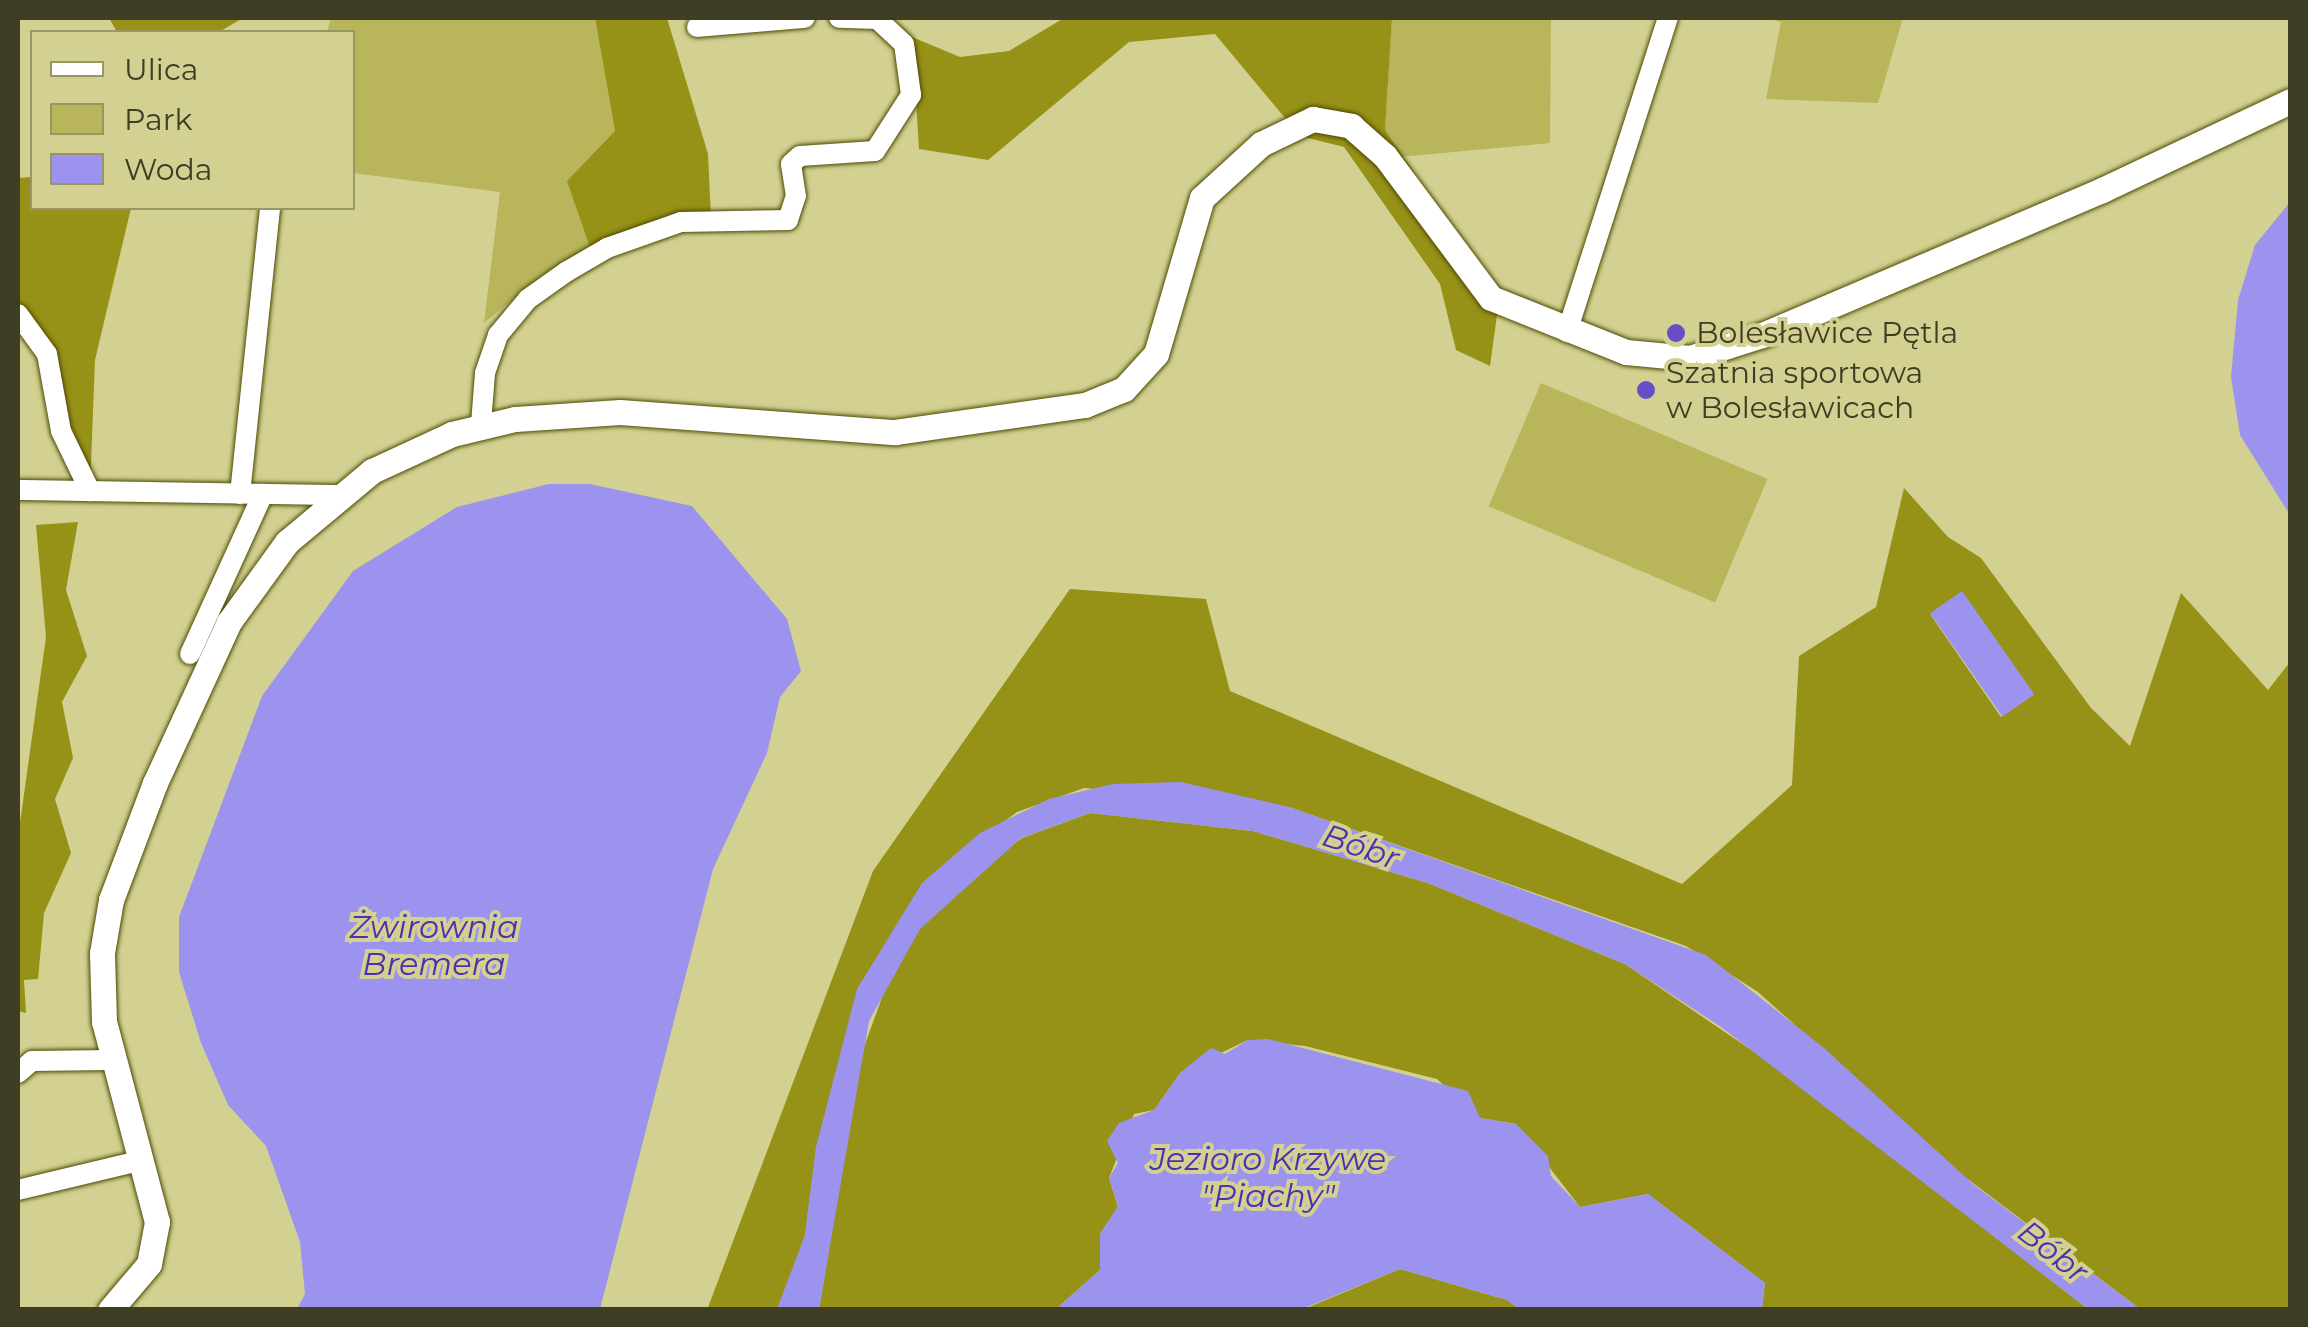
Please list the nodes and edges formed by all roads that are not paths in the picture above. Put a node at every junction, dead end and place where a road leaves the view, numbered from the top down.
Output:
1 (805, 18) edge
2 (839, 18) edge
3 (1668, 18) edge
4 (697, 27) dead end
5 (2290, 101) edge
6 (270, 210) edge
7 (18, 314) edge
8 (1567, 332) junction
9 (481, 424) junction
10 (18, 490) edge
11 (90, 491) junction
12 (240, 494) junction
13 (263, 494) junction
14 (338, 495) junction
15 (190, 654) dead end
16 (110, 1060) junction
17 (18, 1073) edge
18 (139, 1161) junction
19 (18, 1190) edge
20 (110, 1310) edge

1 - 4 street
2 - 9 street
3 - 8 street
5 - 8 street
6 - 12 street
7 - 11 street
8 - 9 street
9 - 14 street
10 - 11 street
11 - 12 street
12 - 13 street
13 - 14 street
13 - 15 street
14 - 16 street
16 - 17 street
16 - 18 street
18 - 19 street
18 - 20 street

